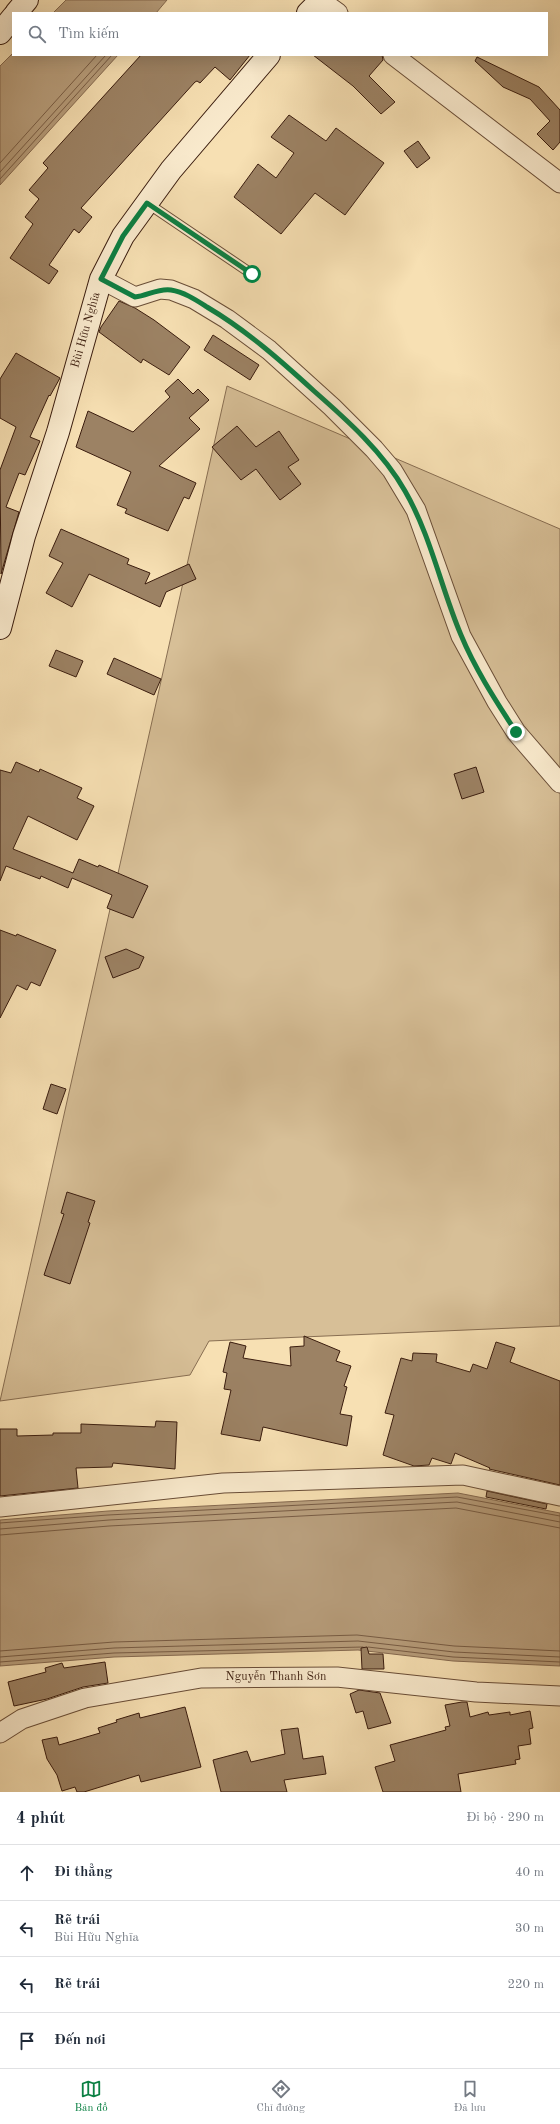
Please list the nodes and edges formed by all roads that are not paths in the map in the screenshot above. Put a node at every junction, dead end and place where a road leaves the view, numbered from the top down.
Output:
1 (27, 0) edge
2 (320, 0) edge
3 (17, 12) edge
4 (309, 12) edge
5 (337, 12) edge
6 (12, 18) edge
7 (0, 32) edge
8 (268, 56) edge
9 (394, 56) edge
10 (560, 183) edge
11 (147, 203) junction
12 (252, 274) dead end
13 (101, 279) junction
14 (0, 628) edge
15 (560, 783) edge
16 (560, 1496) edge
17 (0, 1507) edge
18 (560, 1696) edge
19 (0, 1733) edge

1 - 3 main road
2 - 4 main road
2 - 5 street
6 - 7 main road
8 - 11 main road, Bùi Hữu Nghĩa
9 - 10 street
11 - 12 lane
11 - 13 main road, Bùi Hữu Nghĩa
13 - 14 main road, Bùi Hữu Nghĩa
13 - 15 street
16 - 17 street
18 - 19 street, Nguyễn Thanh Sơn

